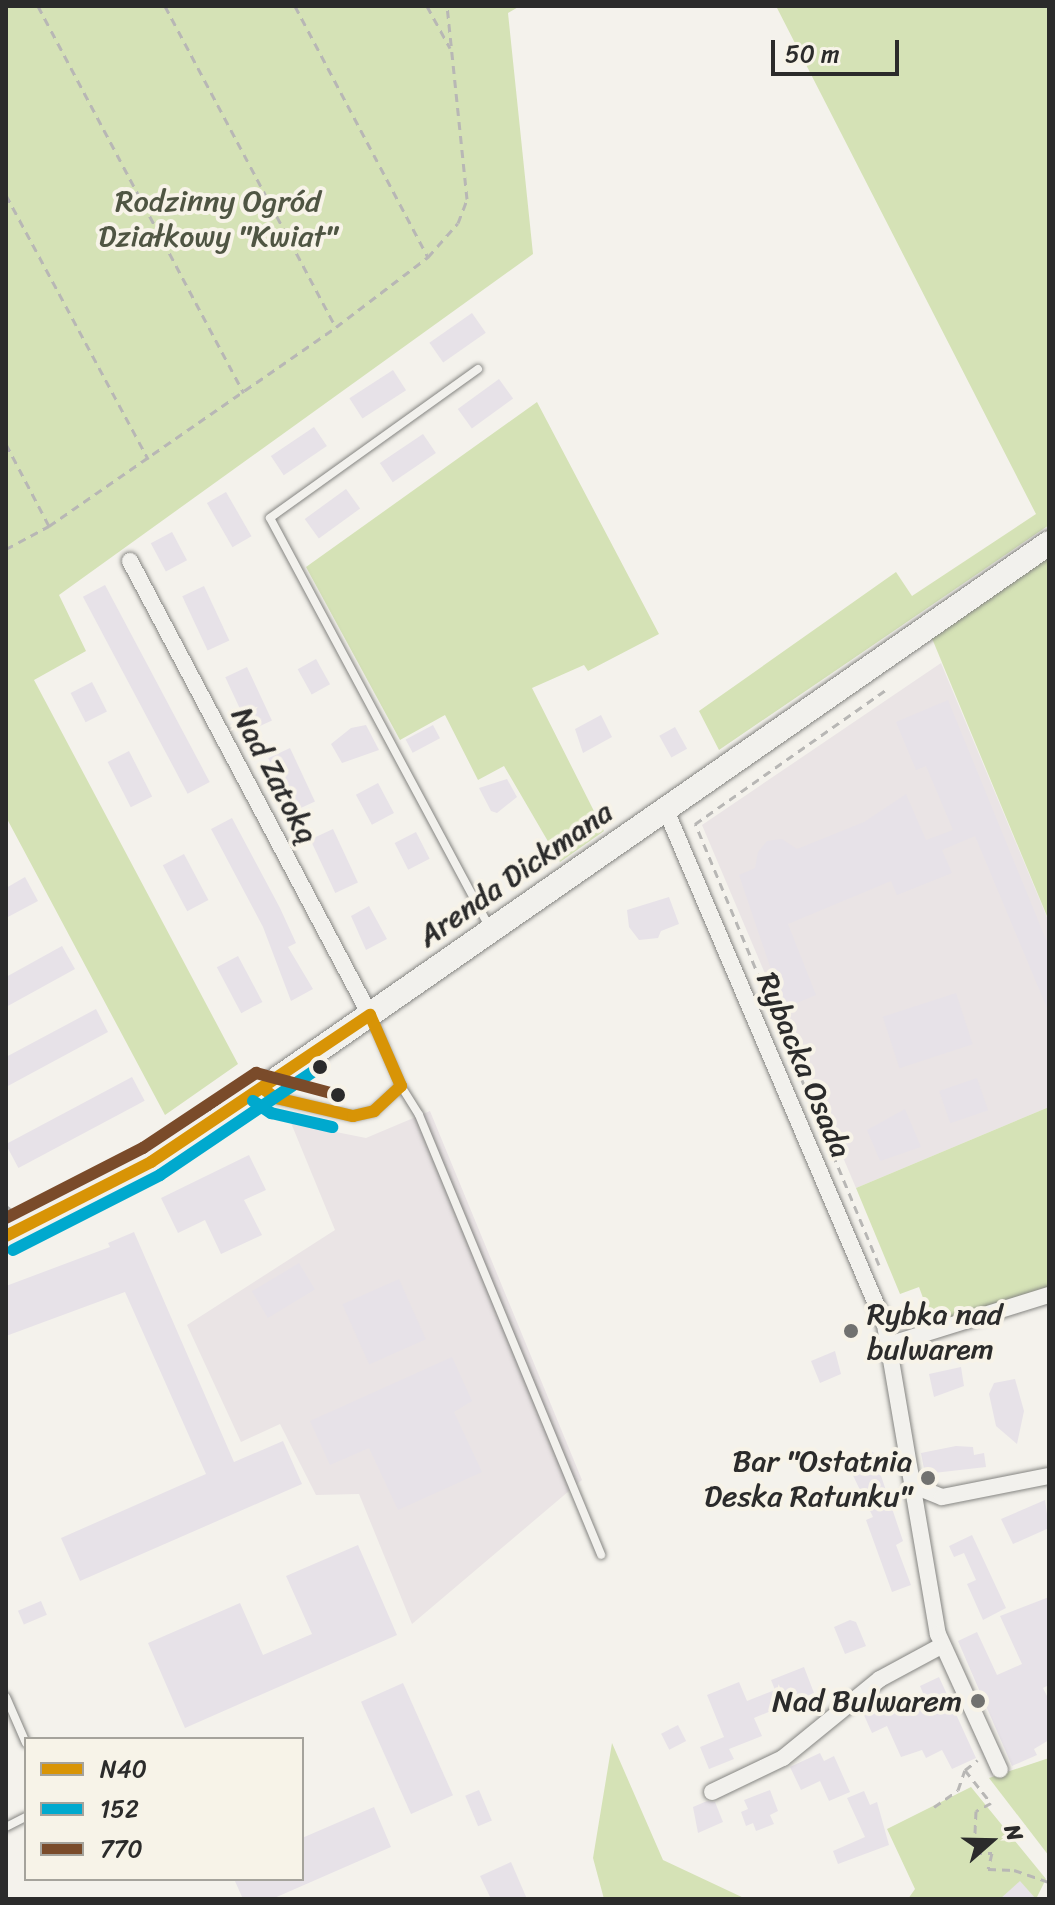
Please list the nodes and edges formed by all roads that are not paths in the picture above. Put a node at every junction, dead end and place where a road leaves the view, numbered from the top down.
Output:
1 (478, 369) dead end
2 (1049, 543) edge
3 (130, 561) dead end
4 (665, 808) junction
5 (491, 929) junction
6 (370, 1015) junction
7 (401, 1086) junction
8 (262, 1088) junction
9 (8, 1230) edge
10 (1049, 1295) edge
11 (888, 1345) junction
12 (1049, 1476) edge
13 (912, 1485) junction
14 (601, 1555) dead end
15 (941, 1646) junction
16 (6, 1697) edge
17 (24, 1738) edge
18 (1000, 1770) dead end
19 (712, 1792) dead end
20 (24, 1818) edge
21 (6, 1827) edge

1 - 5 lane
2 - 4 street, Arenda Dickmana
3 - 6 street, Nad Zatoką
4 - 5 street, Arenda Dickmana
4 - 11 street, Rybacka Osada
5 - 6 street, Arenda Dickmana
6 - 7 lane
6 - 8 street, Arenda Dickmana
7 - 8 lane
7 - 14 lane
8 - 9 street, Arenda Dickmana
10 - 11 street
11 - 13 street, Rybacka Osada
12 - 13 street
13 - 15 street, Rybacka Osada
15 - 18 street, Rybacka Osada
15 - 19 street
16 - 17 lane
20 - 21 lane

